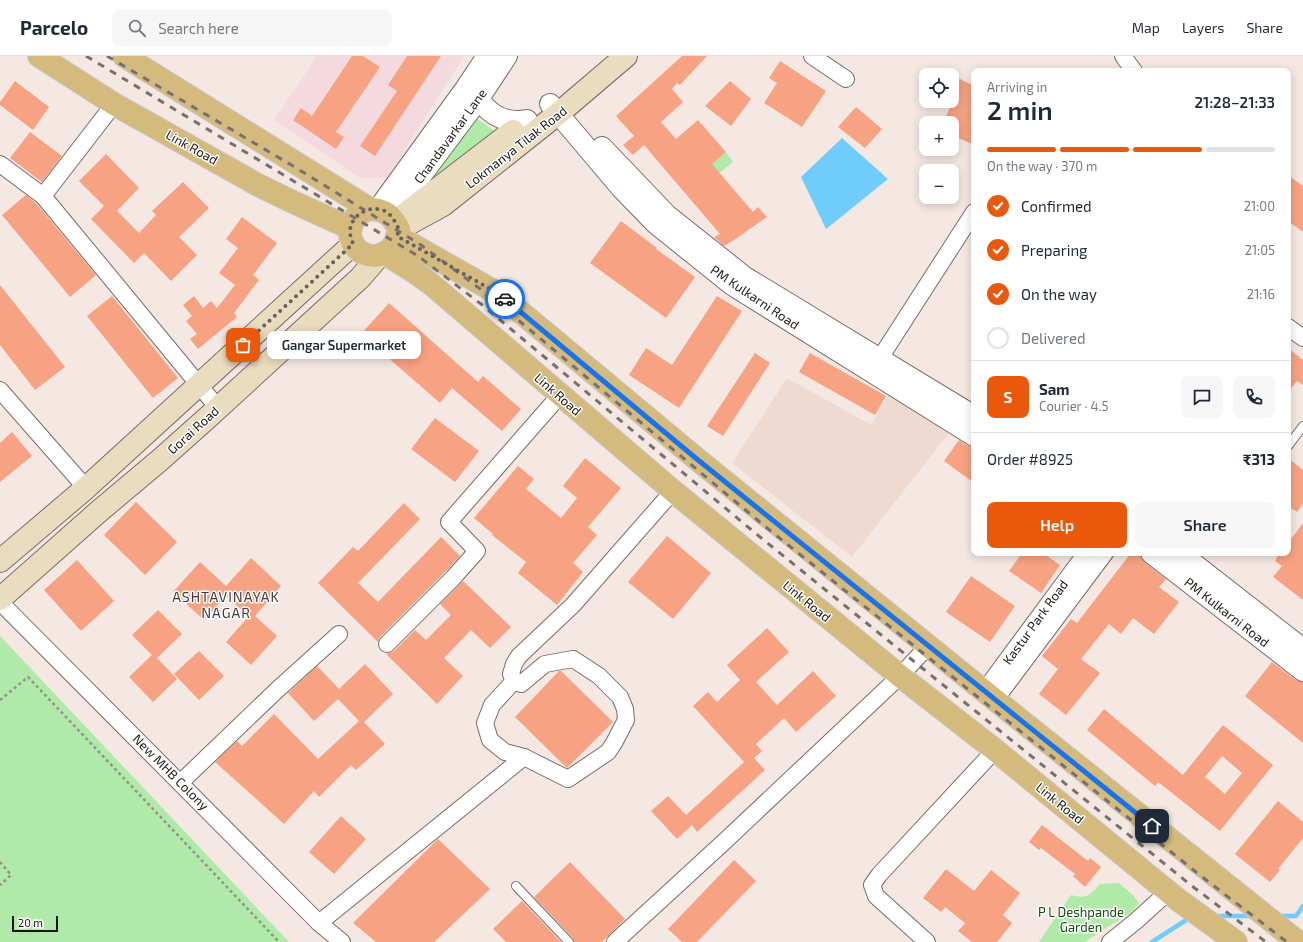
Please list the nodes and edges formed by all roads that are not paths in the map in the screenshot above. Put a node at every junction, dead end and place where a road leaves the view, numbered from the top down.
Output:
1 (39, 56) edge
2 (124, 56) edge
3 (486, 56) edge
4 (507, 56) edge
5 (607, 56) edge
6 (626, 56) edge
7 (812, 56) edge
8 (1124, 56) edge
9 (1132, 68) edge
10 (846, 79) dead end
11 (473, 92) junction
12 (114, 104) junction
13 (557, 106) junction
14 (527, 120) junction
15 (0, 164) edge
16 (43, 196) junction
17 (971, 217) edge
18 (388, 220) junction
19 (352, 236) junction
20 (382, 254) junction
21 (1291, 329) edge
22 (1303, 338) edge
23 (875, 366) junction
24 (199, 386) junction
25 (0, 390) edge
26 (560, 395) junction
27 (218, 408) junction
28 (971, 414) edge
29 (1303, 426) edge
30 (971, 434) edge
31 (1291, 442) edge
32 (86, 488) junction
33 (673, 491) junction
34 (1084, 556) edge
35 (1103, 556) edge
36 (1155, 556) edge
37 (1184, 556) edge
38 (0, 561) edge
39 (0, 599) edge
40 (0, 602) edge
41 (339, 634) dead end
42 (387, 644) dead end
43 (928, 646) junction
44 (1302, 646) edge
45 (1303, 671) edge
46 (900, 676) junction
47 (514, 681) junction
48 (990, 696) junction
49 (995, 750) junction
50 (524, 757) junction
51 (180, 782) junction
52 (516, 886) dead end
53 (1172, 895) junction
54 (320, 922) junction
55 (342, 942) edge
56 (569, 942) edge
57 (615, 942) edge
58 (927, 942) edge
59 (1110, 942) edge
60 (1236, 942) edge
61 (1298, 942) edge

1 - 12 main road, Link Road
2 - 18 main road
3 - 11 street, Chandavarkar Lane
4 - 11 street, Chandavarkar Lane
5 - 13 main road, Lokmanya Tilak Road
6 - 13 main road, Lokmanya Tilak Road
7 - 10 street
8 - 9 street
11 - 14 street
11 - 18 street, Chandavarkar Lane
12 - 16 street
12 - 19 main road, Link Road
13 - 14 main road, Lokmanya Tilak Road
13 - 18 main road, Lokmanya Tilak Road
13 - 23 street, PM Kulkarni Road
14 - 18 main road, Lokmanya Tilak Road
15 - 16 street
16 - 24 street
17 - 23 street
18 - 19 main road
18 - 20 main road
18 - 43 main road
19 - 20 main road
19 - 24 main road
20 - 26 main road, Link Road
20 - 27 main road, Gorai Road
21 - 22 street
23 - 28 street, PM Kulkarni Road
23 - 30 street, PM Kulkarni Road
24 - 27 street
24 - 32 main road
25 - 32 street
26 - 33 main road, Link Road
26 - 42 street
27 - 39 main road, Gorai Road
29 - 31 lane
32 - 38 main road
33 - 46 main road, Link Road
33 - 47 street
34 - 48 street, Kastur Park Road
35 - 48 street
36 - 45 street, PM Kulkarni Road
37 - 44 street, PM Kulkarni Road
40 - 51 street, New MHB Colony
41 - 51 street
43 - 46 street
43 - 48 main road
46 - 49 main road, Link Road
46 - 57 street
47 - 50 street
47 - 50 street
48 - 61 main road
49 - 53 main road, Link Road
49 - 58 street
50 - 54 street
51 - 54 street, New MHB Colony
52 - 56 lane
53 - 59 street
53 - 60 main road, Link Road
54 - 55 street, New MHB Colony

